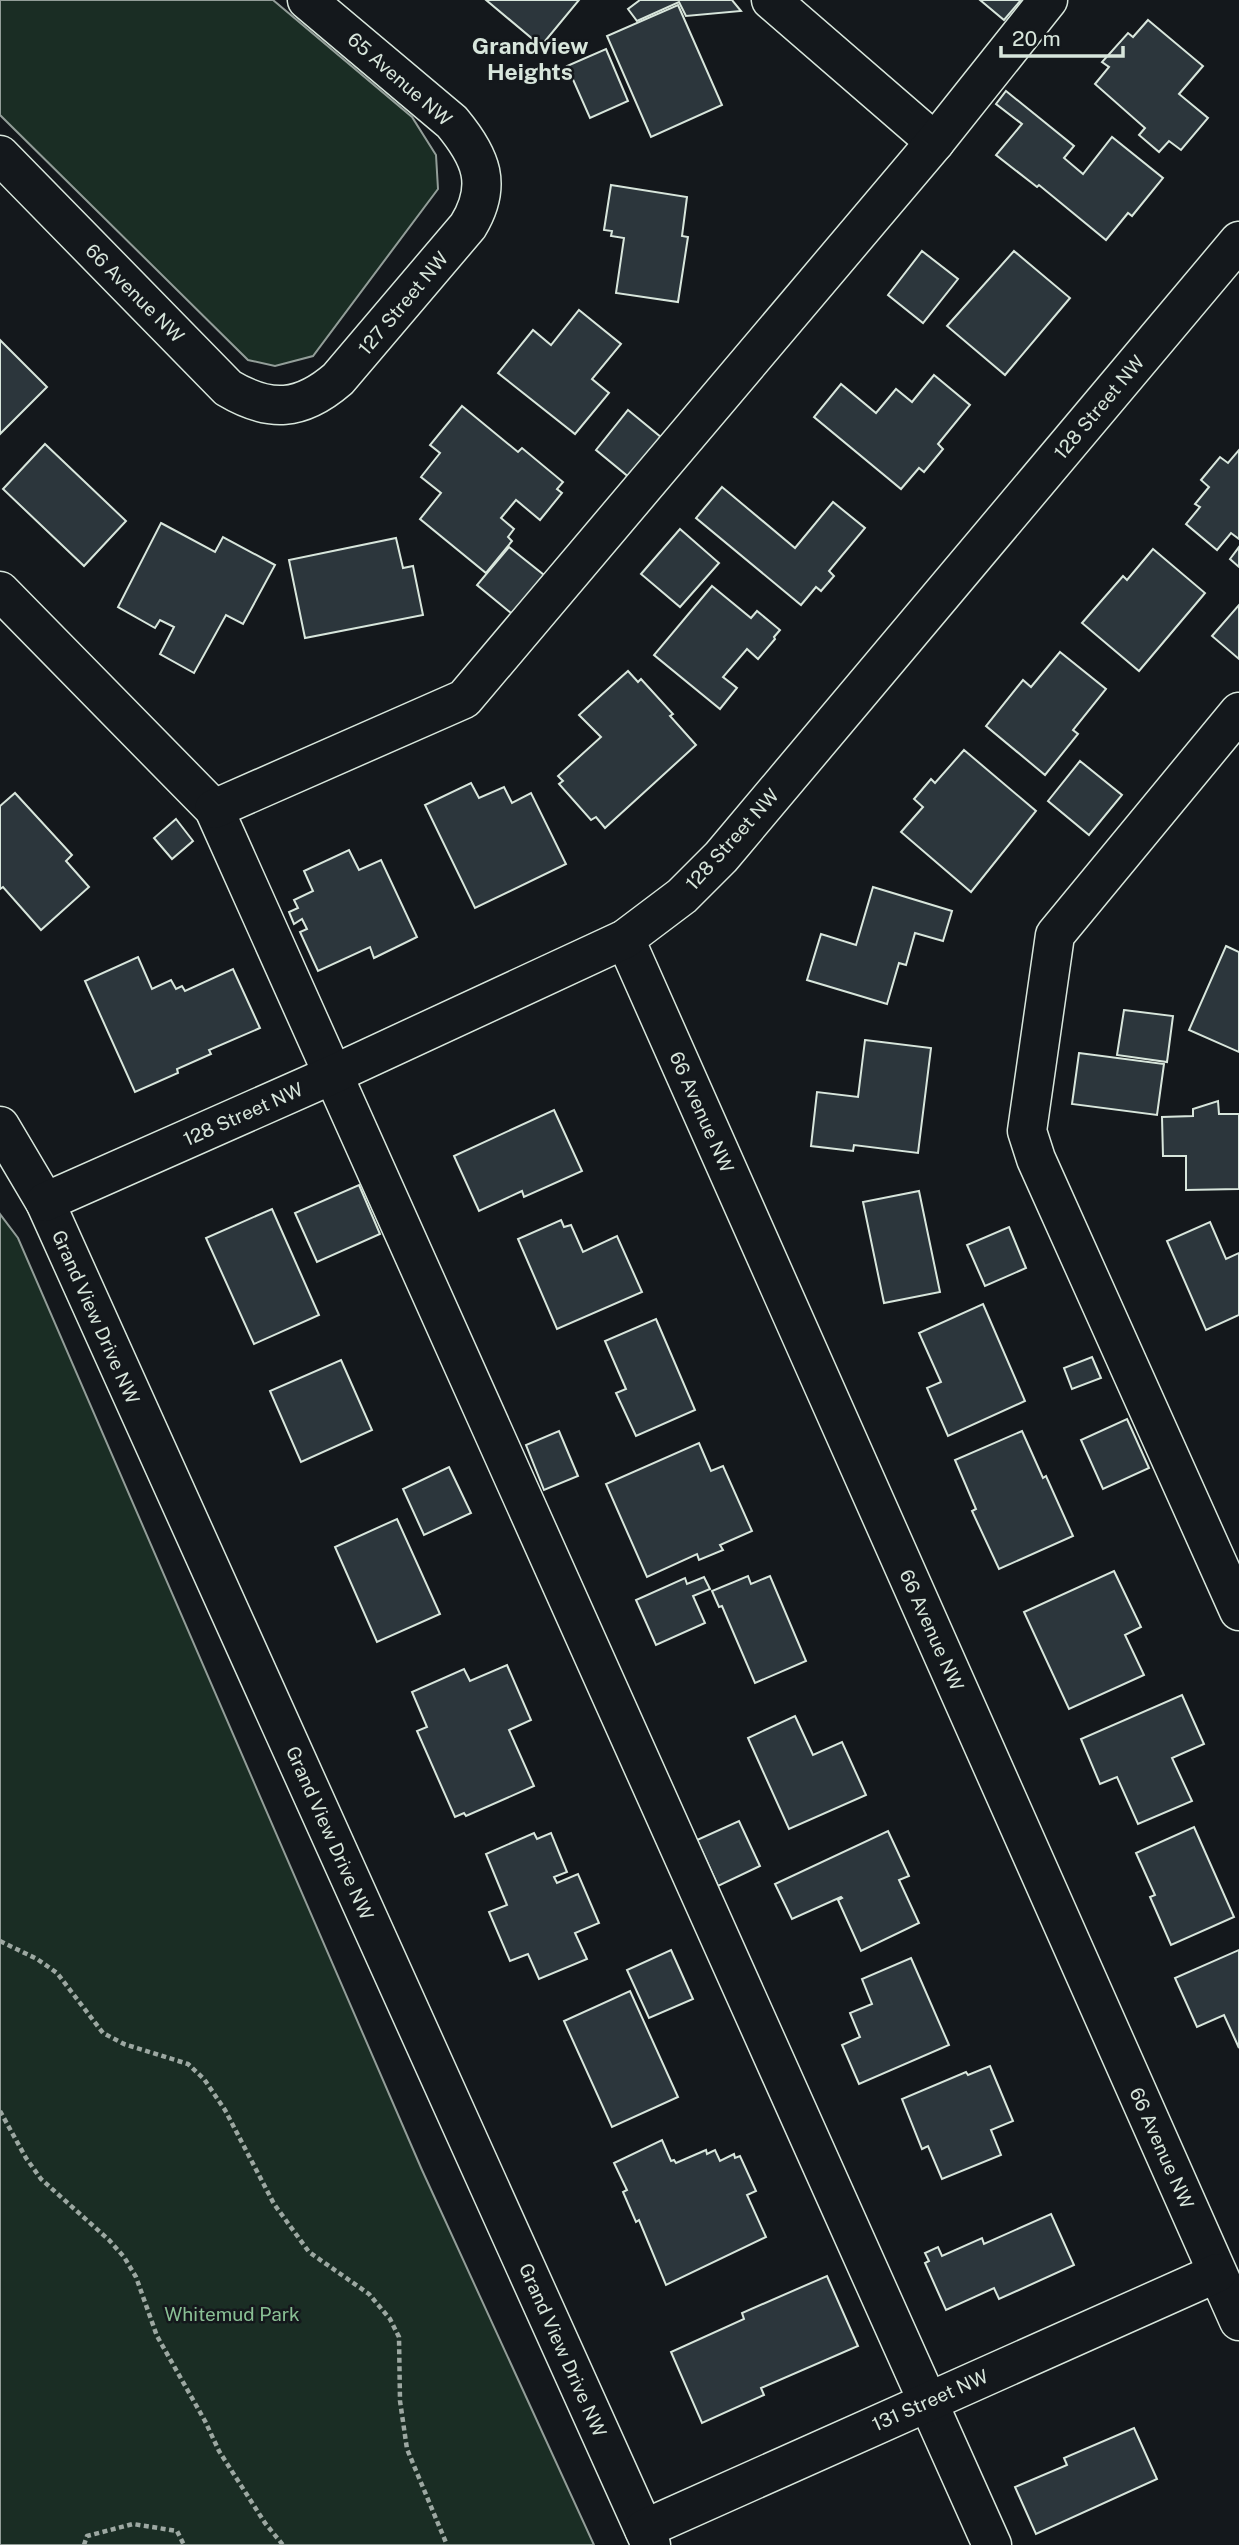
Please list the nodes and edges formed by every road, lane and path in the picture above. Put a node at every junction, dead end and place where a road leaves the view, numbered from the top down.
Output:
1 (307, 0) edge
2 (771, 0) edge
3 (1048, 0) edge
4 (935, 142) junction
5 (0, 155) edge
6 (480, 169) joint
7 (1239, 241) edge
8 (285, 406) joint
9 (0, 591) edge
10 (1239, 712) edge
11 (214, 809) junction
12 (625, 939) junction
13 (334, 1074) junction
14 (0, 1126) edge
15 (45, 1202) junction
16 (1239, 1611) edge
17 (0, 1941) edge
18 (0, 2111) edge
19 (1217, 2273) junction
20 (1239, 2321) edge
21 (926, 2401) junction
22 (648, 2537) edge
23 (84, 2545) edge
24 (184, 2545) edge
25 (283, 2545) edge
26 (447, 2545) edge
27 (992, 2545) edge

1 - 6 street, 65 Avenue NW
2 - 4 street
3 - 4 street
4 - 11 street
5 - 8 street, 66 Avenue NW
6 - 8 street, 127 Street NW
7 - 12 street, 128 Street NW
9 - 11 street
10 - 16 street
11 - 13 street
12 - 13 street, 128 Street NW
12 - 19 street, 66 Avenue NW
13 - 15 street, 128 Street NW
13 - 21 street
14 - 15 street, Grand View Drive NW
15 - 22 street, Grand View Drive NW
17 - 26 path
18 - 25 path
19 - 20 street, 66 Avenue NW
19 - 21 street, 131 Street NW
21 - 22 street, 131 Street NW
21 - 27 street
23 - 24 path

